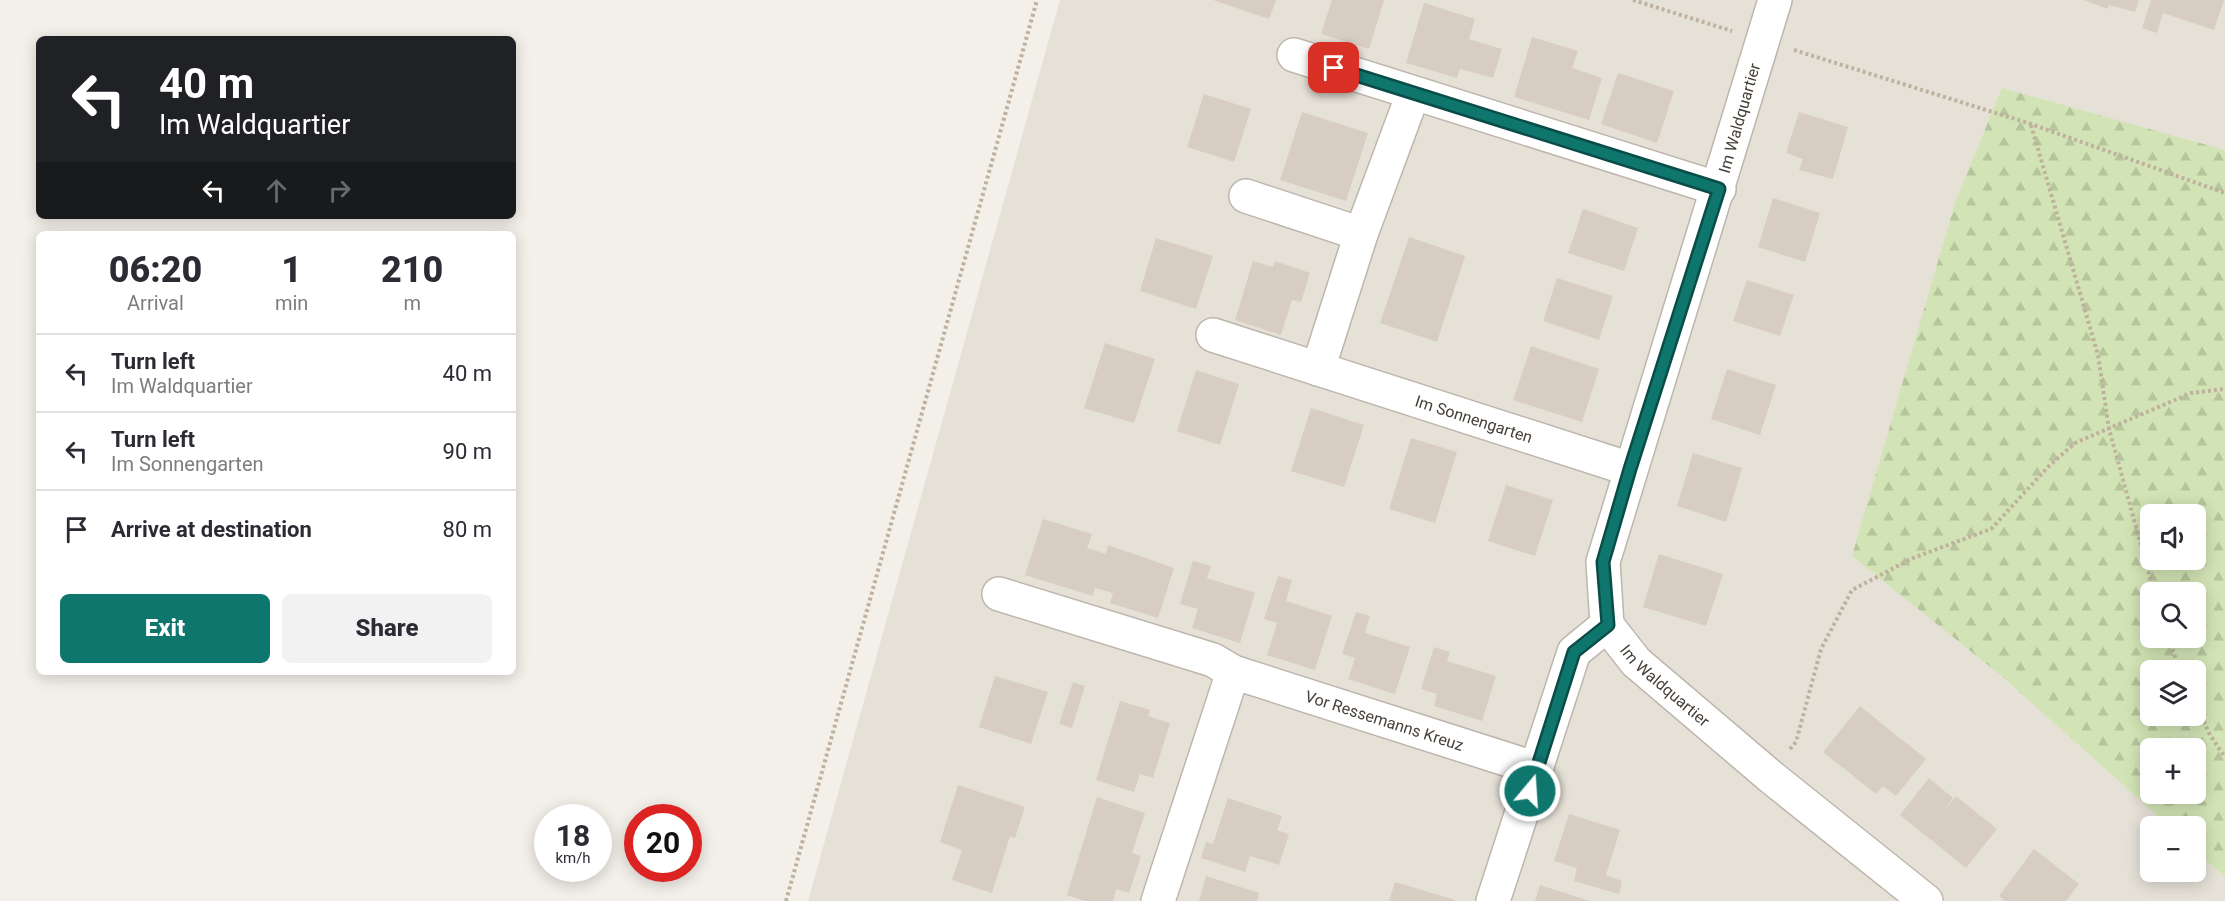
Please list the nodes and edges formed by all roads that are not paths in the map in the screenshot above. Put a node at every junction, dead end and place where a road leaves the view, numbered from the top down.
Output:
1 (1775, 0) edge
2 (1294, 56) dead end
3 (1413, 94) junction
4 (1719, 189) junction
5 (1246, 196) dead end
6 (1361, 234) junction
7 (1213, 335) dead end
8 (1318, 369) junction
9 (1630, 469) junction
10 (999, 594) dead end
11 (1608, 625) junction
12 (1233, 672) junction
13 (1537, 769) junction
14 (1891, 889) edge
15 (1158, 901) edge
16 (1493, 901) edge
17 (1926, 901) edge

1 - 4 street, Im Waldquartier
2 - 3 street
3 - 4 street
3 - 6 street
4 - 9 street, Im Waldquartier
5 - 6 street
6 - 8 street
7 - 8 street, Im Sonnengarten
8 - 9 street, Im Sonnengarten
9 - 11 street, Im Waldquartier
10 - 12 street, Vor Ressemanns Kreuz
11 - 13 street
11 - 14 street, Im Waldquartier
12 - 13 street, Vor Ressemanns Kreuz
12 - 15 street
13 - 16 street
14 - 17 street, Im Waldquartier

